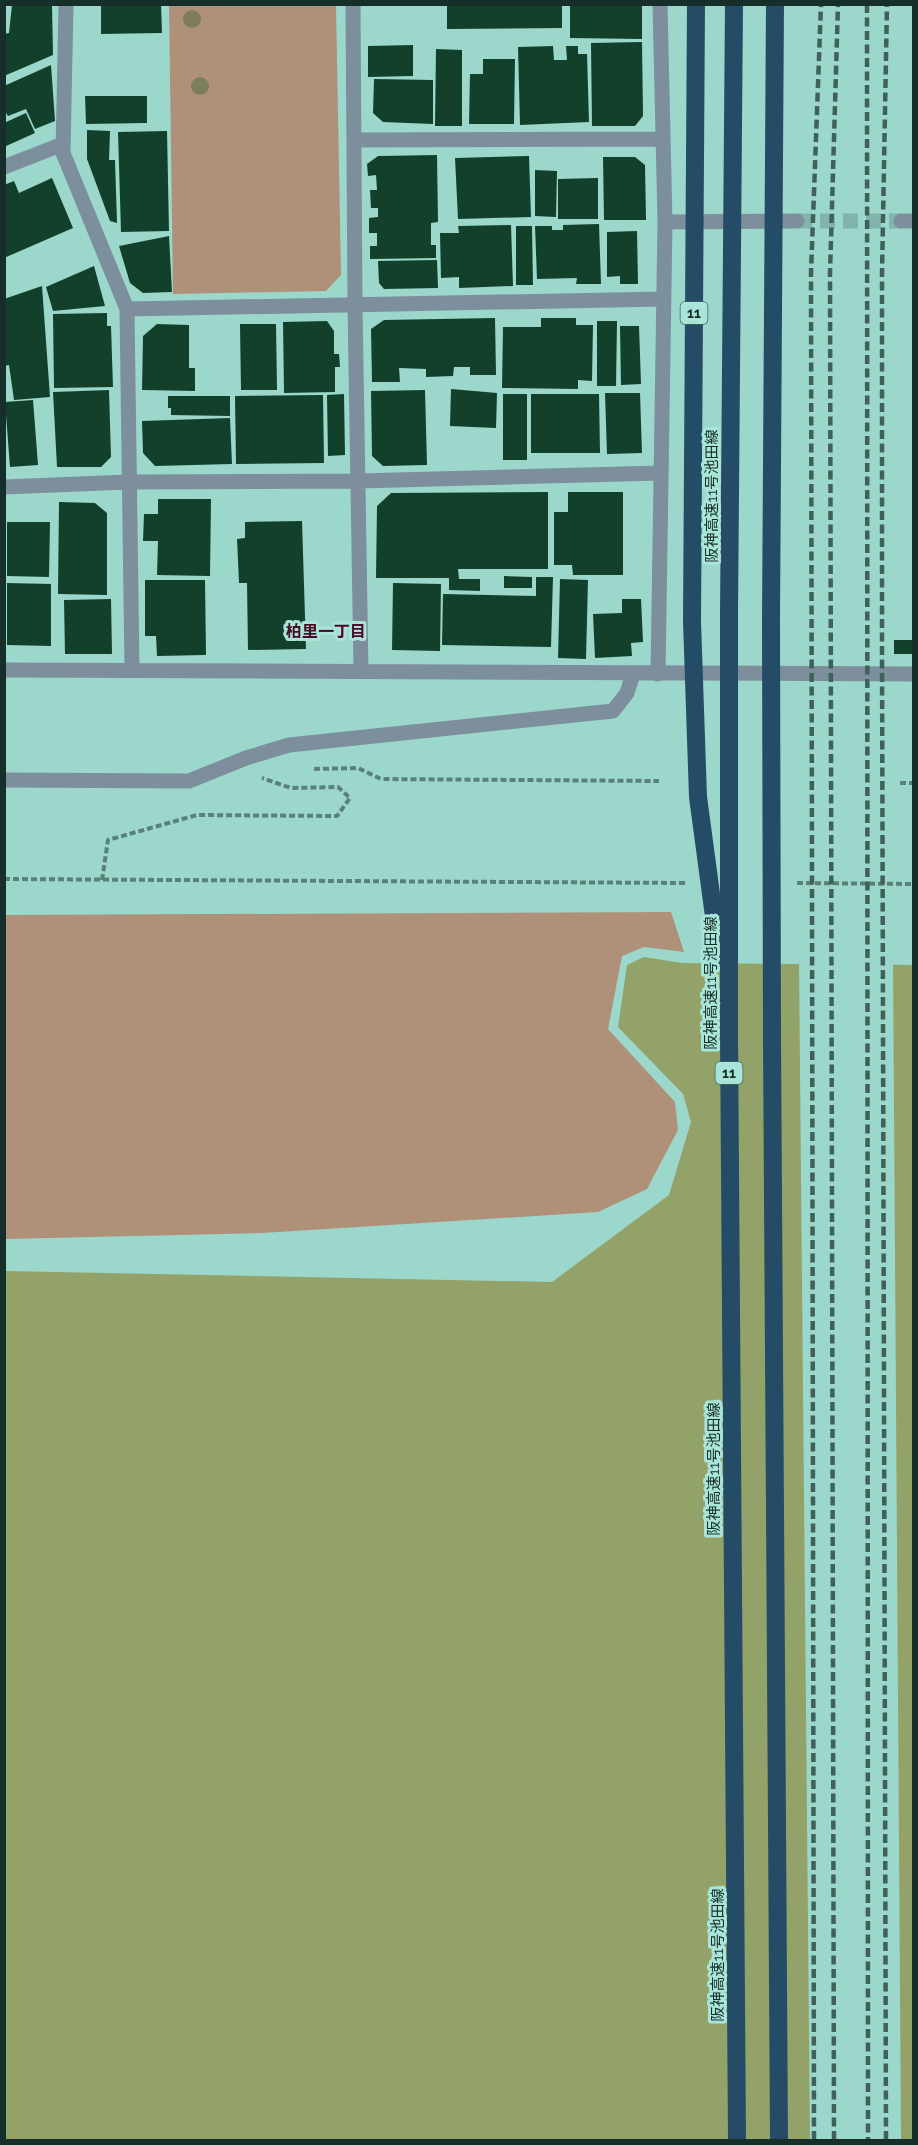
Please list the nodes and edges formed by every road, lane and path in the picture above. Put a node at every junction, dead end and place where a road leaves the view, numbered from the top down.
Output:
1 (66, 4) edge
2 (353, 4) edge
3 (660, 4) edge
4 (696, 4) edge
5 (734, 4) edge
6 (775, 4) edge
7 (663, 139) junction
8 (355, 140) junction
9 (63, 144) junction
10 (4, 167) edge
11 (797, 221) tunnel mouth
12 (665, 222) junction
13 (664, 299) junction
14 (355, 305) junction
15 (128, 309) junction
16 (660, 473) junction
17 (359, 481) junction
18 (128, 482) junction
19 (4, 487) edge
20 (132, 669) junction
21 (4, 670) edge
22 (360, 670) junction
23 (633, 674) junction
24 (658, 674) junction
25 (914, 674) edge
26 (246, 758) junction
27 (313, 769) dead end
28 (272, 775) dead end
29 (4, 780) edge
30 (266, 781) junction
31 (659, 781) dead end
32 (900, 783) dead end
33 (914, 783) edge
34 (4, 879) edge
35 (102, 880) junction
36 (687, 883) dead end
37 (794, 884) dead end
38 (914, 884) edge
39 (729, 1034) junction
40 (737, 2140) edge
41 (779, 2140) edge

1 - 9 street
2 - 8 street
3 - 7 street
4 - 39 highway, 11, bridge
5 - 39 highway, 阪神高速11号池田線 / 11, bridge
6 - 41 highway, bridge
7 - 8 street
7 - 12 street
8 - 14 street
9 - 10 street
9 - 15 street
11 - 12 street
12 - 13 street
13 - 14 street
13 - 16 street
14 - 15 street
14 - 17 street
15 - 18 street
16 - 17 street
16 - 24 street
17 - 18 street
17 - 22 street
18 - 19 street
18 - 20 street
20 - 21 street
20 - 22 street
22 - 23 street
23 - 24 street
23 - 26 street
24 - 25 street
26 - 29 street
26 - 30 path
27 - 31 path
28 - 30 path
30 - 35 path
32 - 33 path
34 - 35 path
35 - 36 path
37 - 38 path
39 - 40 highway, 阪神高速11号池田線 / 11, bridge

